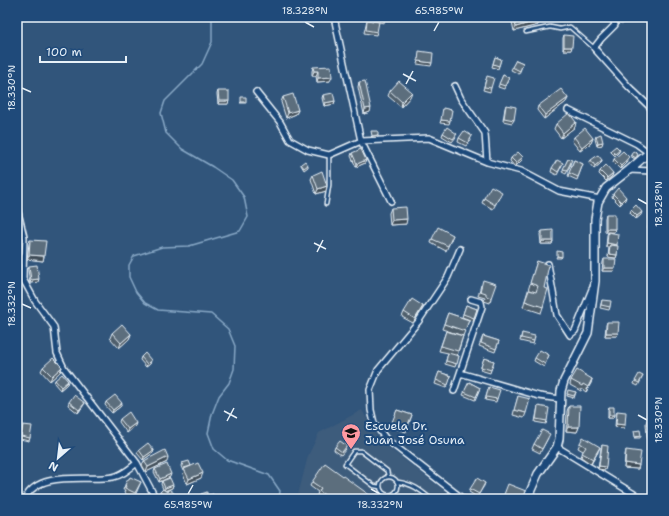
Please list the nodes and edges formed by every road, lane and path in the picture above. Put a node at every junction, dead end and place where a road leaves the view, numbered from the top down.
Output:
1 (334, 17) edge
2 (613, 17) edge
3 (526, 32) dead end
4 (594, 48) junction
5 (455, 86) dead end
6 (256, 92) dead end
7 (652, 109) edge
8 (568, 110) dead end
9 (361, 141) junction
10 (651, 152) edge
11 (329, 155) junction
12 (487, 162) junction
13 (629, 170) junction
14 (652, 171) edge
15 (600, 199) junction
16 (392, 201) dead end
17 (326, 204) dead end
18 (17, 208) edge
19 (460, 248) dead end
20 (548, 264) edge
21 (595, 281) junction
22 (471, 298) dead end
23 (460, 374) junction
24 (454, 392) dead end
25 (560, 399) junction
26 (557, 447) junction
27 (137, 463) junction
28 (388, 476) junction
29 (398, 482) junction
30 (380, 487) junction
31 (25, 499) edge
32 (156, 499) edge
33 (431, 499) edge
34 (463, 499) edge
35 (528, 499) edge
36 (640, 499) edge

1 - 9 street
2 - 4 street
3 - 4 lane
4 - 7 street
5 - 12 street
6 - 11 street
8 - 10 street
9 - 11 street
9 - 12 street
9 - 16 street
10 - 13 main road
11 - 17 lane
12 - 15 street
13 - 14 street
13 - 15 main road
15 - 21 main road
18 - 27 street
19 - 34 street
20 - 21 street
21 - 25 main road
22 - 23 street
23 - 24 street
23 - 25 street
25 - 26 main road
26 - 35 main road
26 - 36 street
27 - 31 street
27 - 32 street
28 - 29 lane
28 - 30 lane
28 - 30 lane
29 - 30 lane
29 - 33 lane

